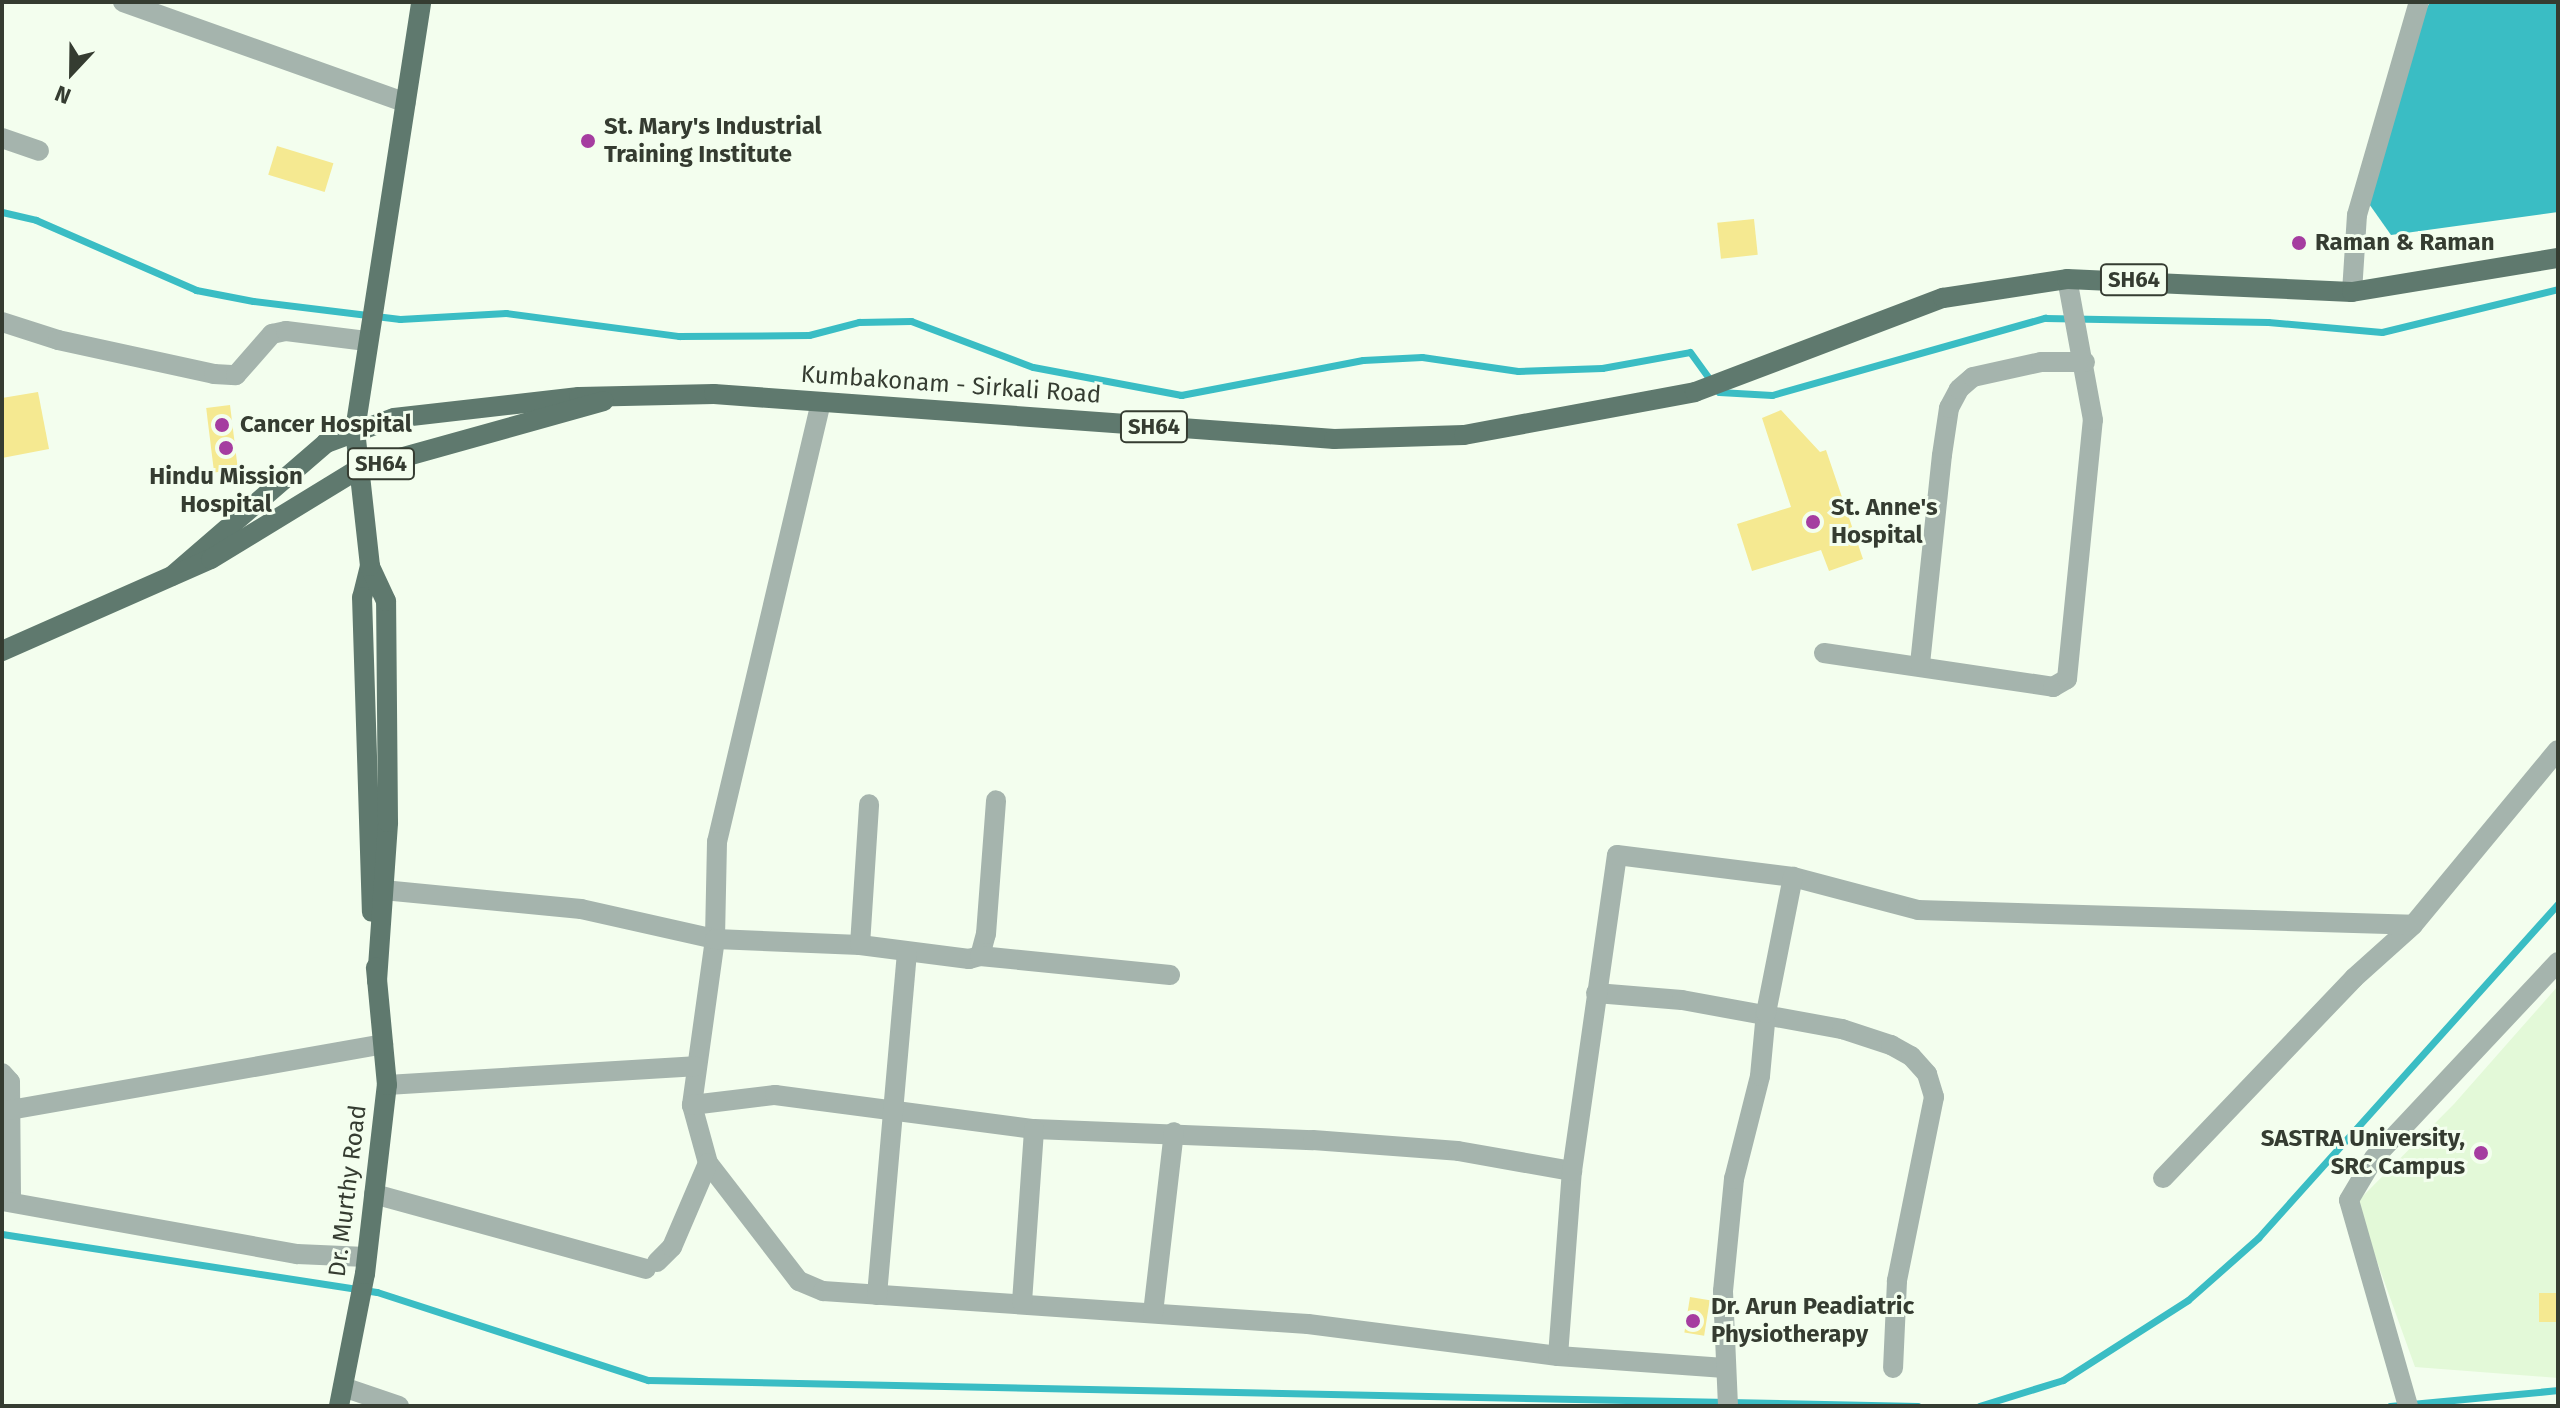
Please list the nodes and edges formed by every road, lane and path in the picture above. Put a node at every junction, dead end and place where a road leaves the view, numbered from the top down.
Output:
1 (123, 2) edge
2 (421, 2) edge
3 (2419, 2) edge
4 (406, 103) junction
5 (2, 138) edge
6 (39, 151) dead end
7 (2558, 258) edge
8 (2067, 279) junction
9 (2352, 292) junction
10 (2, 322) edge
11 (367, 335) junction
12 (2081, 354) junction
13 (609, 399) junction
14 (821, 402) junction
15 (355, 430) junction
16 (357, 470) junction
17 (370, 566) junction
18 (172, 576) junction
19 (2, 651) edge
20 (1824, 653) dead end
21 (1920, 664) junction
22 (2558, 750) edge
23 (996, 800) dead end
24 (869, 804) dead end
25 (1793, 877) junction
26 (383, 890) junction
27 (2413, 925) junction
28 (715, 939) junction
29 (860, 945) junction
30 (907, 954) junction
31 (980, 956) junction
32 (2558, 962) edge
33 (1170, 975) dead end
34 (377, 981) junction
35 (1596, 993) junction
36 (1766, 1013) junction
37 (383, 1044) junction
38 (694, 1066) junction
39 (2, 1073) edge
40 (387, 1085) junction
41 (692, 1105) junction
42 (890, 1109) junction
43 (10, 1110) junction
44 (1034, 1129) junction
45 (1174, 1132) junction
46 (708, 1163) junction
47 (1572, 1171) junction
48 (2163, 1178) dead end
49 (374, 1194) junction
50 (7, 1202) edge
51 (366, 1266) junction
52 (877, 1295) junction
53 (1022, 1302) junction
54 (1153, 1313) junction
55 (1558, 1356) junction
56 (1725, 1368) junction
57 (1893, 1368) dead end
58 (341, 1396) edge
59 (1728, 1397) edge
60 (399, 1406) edge
61 (2408, 1406) edge

1 - 4 street
2 - 4 main road, Dr. Murthy Road
3 - 9 street
4 - 11 main road, Dr. Murthy Road
5 - 6 street
7 - 9 main road, Kumbakonam - Sirkali Road / SH64
8 - 9 main road, Kumbakonam - Sirkali Road / SH64
8 - 12 street
8 - 14 main road, Kumbakonam - Sirkali Road / SH64
10 - 11 street
11 - 15 main road, Dr. Murthy Road
12 - 21 street
12 - 21 street
13 - 14 main road, Kumbakonam - Sirkali Road / SH64
13 - 15 main road, Kumbakonam - Sirkali Road / SH64
13 - 16 main road, Kumbakonam - Sirkali Road / SH64
14 - 28 street
15 - 16 main road, Dr. Murthy Road
15 - 18 main road, Kumbakonam - Sirkali Road / SH64
16 - 17 main road, Dr. Murthy Road
16 - 18 main road, Kumbakonam - Sirkali Road / SH64
17 - 26 main road, Dr. Murthy Road
17 - 34 main road, Dr. Murthy Road
18 - 19 main road, Kumbakonam - Sirkali Road / SH64
20 - 21 street
22 - 27 street
23 - 31 street
24 - 29 street
25 - 27 street
25 - 35 street
25 - 36 street
26 - 28 street
26 - 34 main road, Dr. Murthy Road
27 - 48 street
28 - 29 street
28 - 38 street
29 - 30 street
30 - 31 street
30 - 42 street
31 - 33 street
32 - 61 street
34 - 37 main road, Dr. Murthy Road
35 - 36 street
35 - 47 street
36 - 56 street
36 - 57 street
37 - 40 main road, Dr. Murthy Road
37 - 43 street
38 - 40 street
38 - 41 street
39 - 43 street
40 - 49 main road, Dr. Murthy Road
41 - 42 street
41 - 46 street
42 - 44 street
42 - 52 street
43 - 50 street
44 - 45 street
44 - 53 street
45 - 47 street
45 - 54 street
46 - 49 street
46 - 52 street
47 - 55 street
49 - 51 main road, Dr. Murthy Road
50 - 51 street
51 - 58 main road, Dr. Murthy Road
52 - 53 street
53 - 54 street
54 - 55 street
55 - 56 street
56 - 59 street
58 - 60 street

